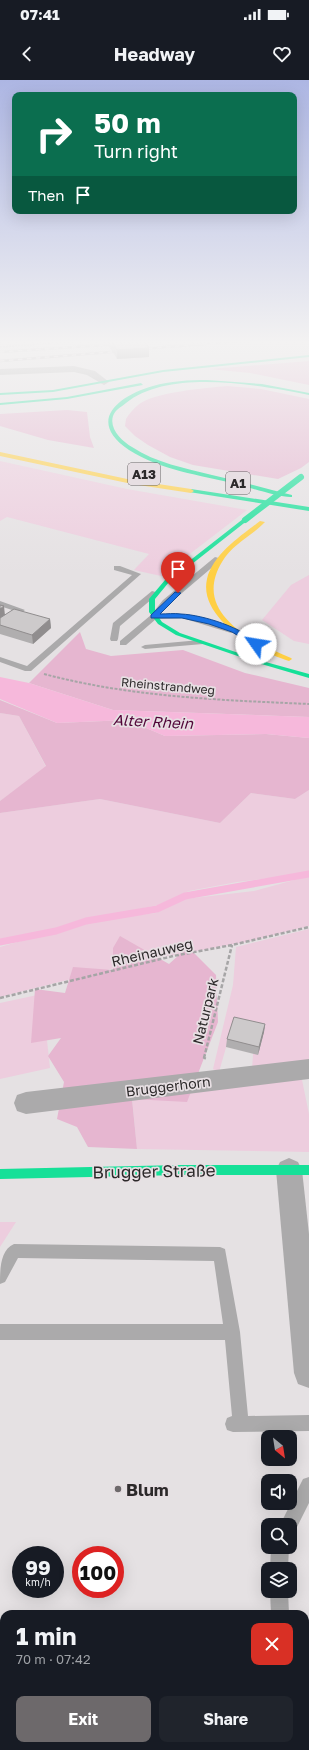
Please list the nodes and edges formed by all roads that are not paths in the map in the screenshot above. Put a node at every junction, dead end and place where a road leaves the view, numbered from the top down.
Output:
1 (110, 419) edge
2 (15, 448) dead end
3 (0, 454) edge
4 (117, 469) dead end
5 (309, 471) edge
6 (156, 476) dead end
7 (295, 496) junction
8 (250, 501) junction
9 (309, 509) edge
10 (309, 512) edge
11 (229, 550) junction
12 (117, 568) dead end
13 (157, 591) junction
14 (0, 603) edge
15 (154, 617) junction
16 (0, 625) edge
17 (235, 631) junction
18 (114, 639) dead end
19 (200, 642) junction
20 (123, 643) dead end
21 (145, 647) dead end
22 (0, 660) edge
23 (299, 662) dead end
24 (309, 676) edge
25 (309, 1069) edge
26 (26, 1103) dead end
27 (299, 1170) edge
28 (0, 1174) edge
29 (0, 1276) edge
30 (0, 1332) edge
31 (232, 1332) junction
32 (309, 1373) edge
33 (309, 1423) edge
34 (309, 1485) edge
35 (292, 1518) edge
36 (279, 1598) edge
37 (280, 1610) edge

1 - 7 main road, A1
2 - 4 main road, A13
3 - 8 main road, A13
5 - 13 main road, A1, bridge
6 - 7 main road, A13
7 - 11 main road
8 - 9 main road, A1
8 - 10 main road, A13
11 - 15 lane
11 - 17 main road
12 - 22 lane
13 - 15 main road
13 - 18 lane
14 - 16 lane
15 - 17 lane
15 - 19 main road
15 - 20 lane
17 - 23 main road
19 - 21 lane
19 - 24 main road
25 - 26 street, Bruggerhorn
27 - 28 main road, Brugger Straße
27 - 32 street
29 - 31 lane
30 - 31 lane
31 - 33 lane
34 - 35 lane
36 - 37 lane

